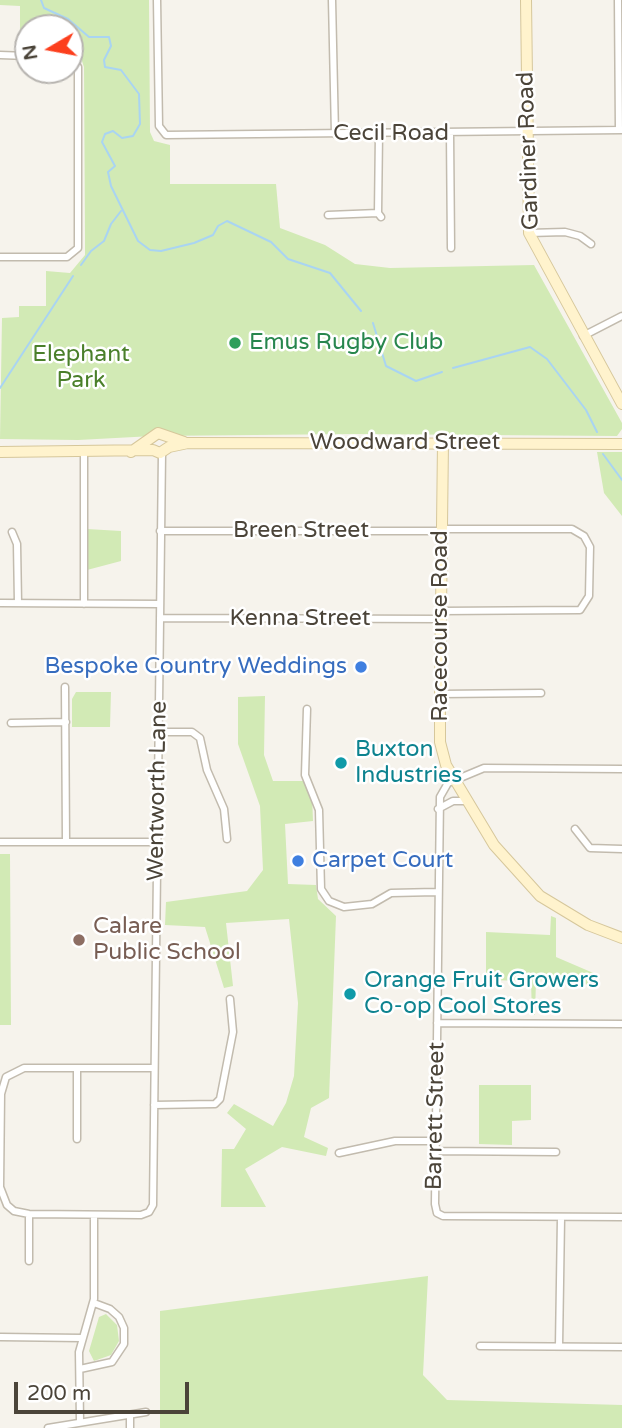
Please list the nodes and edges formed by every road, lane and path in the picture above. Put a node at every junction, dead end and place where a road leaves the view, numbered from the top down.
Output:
1 (158, 0) edge
2 (332, 0) edge
3 (526, 0) edge
4 (618, 0) edge
5 (78, 84) edge
6 (620, 130) edge
7 (527, 132) junction
8 (379, 133) junction
9 (450, 133) junction
10 (335, 134) junction
11 (328, 215) dead end
12 (529, 233) junction
13 (591, 244) dead end
14 (451, 248) dead end
15 (0, 257) edge
16 (622, 316) edge
17 (583, 336) junction
18 (622, 404) edge
19 (150, 439) junction
20 (443, 442) junction
21 (622, 444) edge
22 (163, 447) junction
23 (0, 452) edge
24 (84, 453) junction
25 (131, 453) junction
26 (441, 530) junction
27 (160, 531) junction
28 (12, 532) dead end
29 (0, 603) edge
30 (18, 603) junction
31 (84, 604) junction
32 (160, 604) junction
33 (441, 615) junction
34 (160, 618) junction
35 (65, 687) dead end
36 (541, 693) dead end
37 (440, 694) junction
38 (307, 709) dead end
39 (66, 722) junction
40 (11, 723) dead end
41 (159, 732) junction
42 (622, 769) edge
43 (453, 780) junction
44 (465, 801) junction
45 (438, 809) junction
46 (575, 829) dead end
47 (227, 839) dead end
48 (0, 842) edge
49 (66, 842) junction
50 (157, 842) junction
51 (622, 849) edge
52 (436, 892) junction
53 (622, 938) edge
54 (230, 999) dead end
55 (437, 1023) junction
56 (622, 1024) edge
57 (77, 1068) junction
58 (154, 1068) junction
59 (0, 1069) edge
60 (6, 1077) junction
61 (154, 1105) junction
62 (77, 1139) dead end
63 (436, 1141) junction
64 (436, 1152) junction
65 (556, 1152) dead end
66 (339, 1153) dead end
67 (29, 1214) junction
68 (94, 1214) junction
69 (622, 1217) edge
70 (561, 1218) junction
71 (29, 1261) dead end
72 (94, 1303) junction
73 (0, 1337) edge
74 (82, 1338) junction
75 (480, 1346) dead end
76 (559, 1346) junction
77 (622, 1347) edge
78 (80, 1369) junction
79 (146, 1412) dead end
80 (130, 1416) junction
81 (80, 1422) junction
82 (48, 1428) edge
83 (130, 1428) edge

1 - 10 street, Cecil Road
2 - 10 street
3 - 7 street, Gardiner Road
4 - 6 street
5 - 15 street
6 - 7 street, Cecil Road
7 - 9 street, Cecil Road
7 - 12 street, Gardiner Road
8 - 9 street, Cecil Road
8 - 10 street, Cecil Road
8 - 11 street
9 - 14 street
12 - 13 street
12 - 17 street, Gardiner Road
16 - 17 street
17 - 18 street, Gardiner Road
19 - 22 street
19 - 22 street
19 - 25 street
20 - 21 street, Woodward Street
20 - 22 street, Woodward Street
20 - 26 street, Racecourse Road
22 - 25 street, Woodward Street
22 - 27 street, Wentworth Lane
23 - 24 street, Woodward Street
24 - 25 street, Woodward Street
24 - 31 street
26 - 27 street, Breen Street
26 - 33 street, Racecourse Road
26 - 33 street, Breen Street
27 - 32 street, Wentworth Lane
28 - 30 street
29 - 30 street
30 - 31 street
31 - 32 street
32 - 34 street, Wentworth Lane
33 - 34 street, Kenna Street
33 - 37 street, Racecourse Road
34 - 41 street, Wentworth Lane
35 - 39 street
36 - 37 street
37 - 43 street, Racecourse Road
38 - 52 street
39 - 40 street
39 - 49 street
41 - 47 street
41 - 50 street, Wentworth Lane
42 - 43 street
43 - 44 street, Racecourse Road
43 - 45 street, Barrett Street
44 - 45 street
44 - 53 street, Racecourse Road
45 - 52 street, Barrett Street
46 - 51 street
48 - 49 street
49 - 50 street
50 - 58 street, Wentworth Lane
52 - 55 street, Barrett Street
54 - 61 street
55 - 56 street
55 - 63 street, Barrett Street
57 - 58 street
57 - 60 street
57 - 62 street
58 - 61 street, Wentworth Lane
59 - 60 street
60 - 67 street
61 - 68 street, Wentworth Lane
63 - 64 street, Barrett Street
63 - 66 street
64 - 65 street
64 - 70 street, Barrett Street
67 - 68 street
67 - 71 street
68 - 72 street
69 - 70 street
70 - 76 street
72 - 74 street
72 - 78 street
73 - 74 street
74 - 78 street
75 - 76 street
76 - 77 street
78 - 81 street
79 - 80 street
80 - 81 street
80 - 83 street
81 - 82 street

